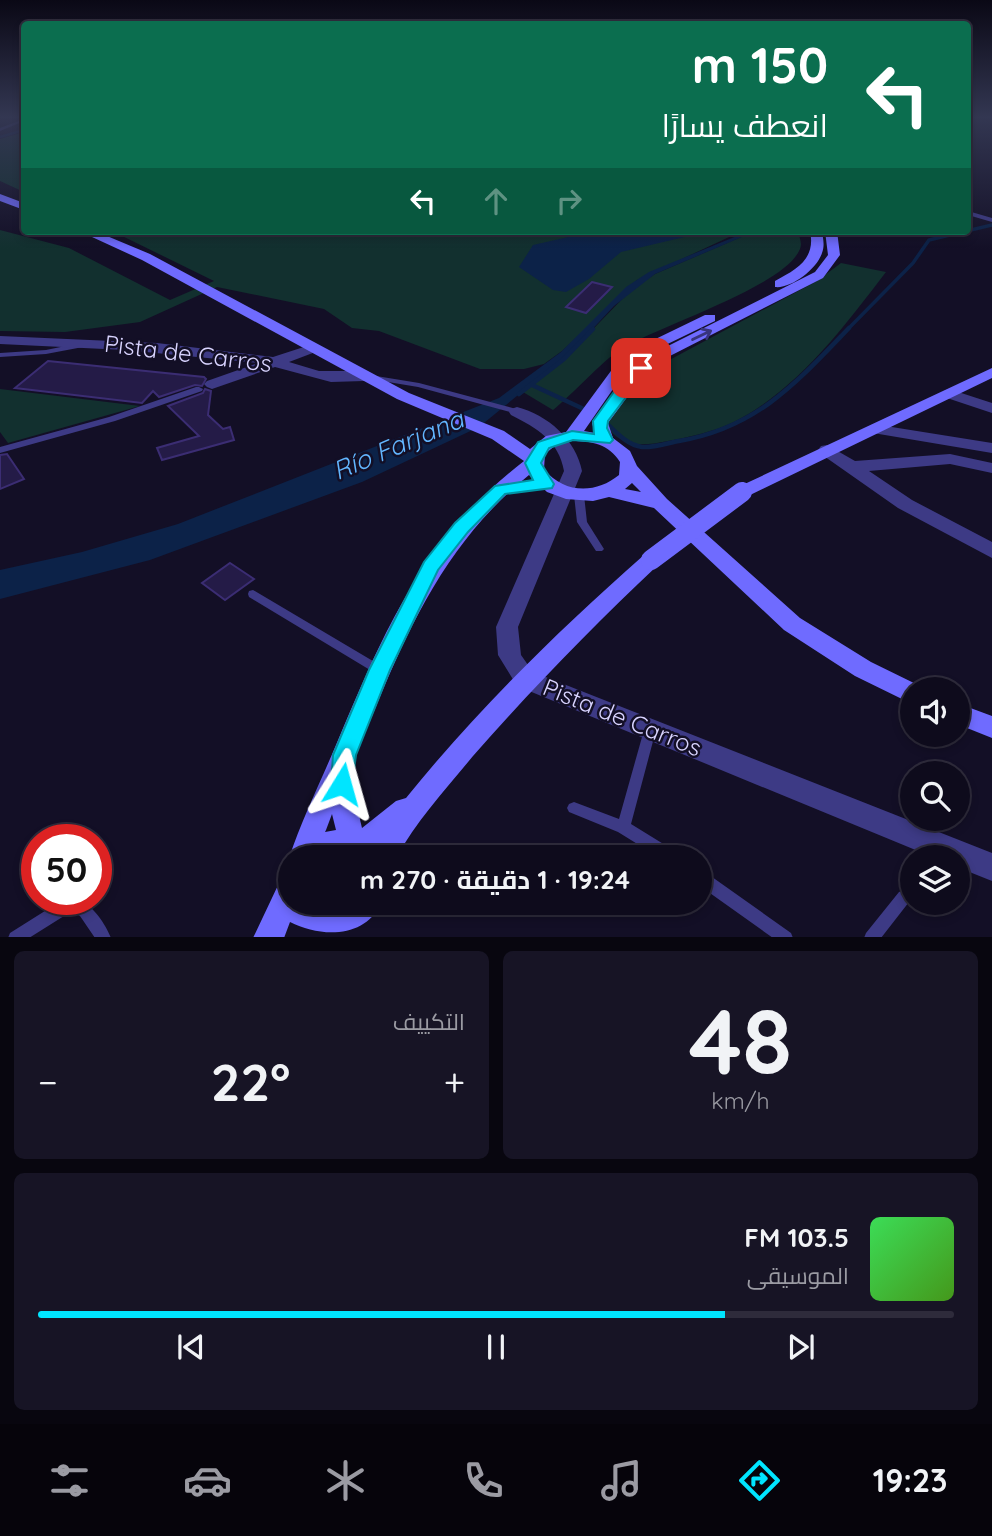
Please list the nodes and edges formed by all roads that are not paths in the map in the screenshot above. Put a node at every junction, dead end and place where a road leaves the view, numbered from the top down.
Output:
1 (0, 197) edge
2 (21, 206) edge
3 (971, 214) edge
4 (992, 220) edge
5 (95, 235) edge
6 (817, 235) edge
7 (832, 235) edge
8 (0, 340) edge
9 (88, 342) junction
10 (313, 348) junction
11 (0, 355) edge
12 (276, 362) junction
13 (992, 372) edge
14 (364, 376) junction
15 (618, 382) junction
16 (206, 387) joint
17 (949, 394) junction
18 (484, 403) joint
19 (992, 408) edge
20 (513, 411) joint
21 (595, 416) junction
22 (873, 429) junction
23 (498, 435) junction
24 (561, 438) junction
25 (605, 440) junction
26 (992, 448) edge
27 (0, 450) edge
28 (827, 450) junction
29 (533, 461) junction
30 (851, 467) junction
31 (992, 468) edge
32 (630, 469) junction
33 (500, 490) junction
34 (563, 491) junction
35 (610, 491) junction
36 (660, 503) junction
37 (599, 549) dead end
38 (992, 551) edge
39 (253, 594) dead end
40 (379, 670) junction
41 (525, 679) junction
42 (900, 686) edge
43 (970, 718) edge
44 (992, 727) edge
45 (650, 730) junction
46 (345, 755) junction
47 (574, 808) dead end
48 (622, 827) junction
49 (308, 845) edge
50 (326, 845) edge
51 (348, 845) edge
52 (361, 845) edge
53 (372, 845) edge
54 (652, 845) edge
55 (992, 867) edge
56 (712, 885) edge
57 (900, 902) edge
58 (279, 915) edge
59 (302, 915) edge
60 (351, 915) edge
61 (353, 915) edge
62 (15, 937) edge
63 (104, 937) edge
64 (268, 937) edge
65 (328, 937) edge
66 (786, 937) edge
67 (871, 937) edge

1 - 2 main road
3 - 4 lane
5 - 10 main road
6 - 15 main road
15 -> 7 main road
8 - 9 street, Pista de Carros
9 - 11 lane
9 - 12 street, Pista de Carros
10 - 12 street
10 - 14 main road
12 - 14 street, Pista de Carros
12 - 16 street
13 - 17 main road
14 - 18 lane, Pista de Carros
14 - 23 main road
15 - 21 main road
16 - 27 lane
17 - 19 street
17 - 22 main road
18 - 20 lane, Pista de Carros
20 - 24 street, Pista de Carros
21 - 24 main road
21 - 25 main road
22 - 26 street
22 - 28 main road
23 - 24 main road
23 - 29 main road
24 - 25 main road
24 - 29 main road
24 - 34 street, Pista de Carros
25 - 32 main road
28 - 30 street
28 - 41 main road, bridge
29 - 33 main road
29 - 34 main road
30 - 31 street
30 - 38 street
32 - 35 main road
32 - 36 main road
33 - 34 main road
33 - 40 main road
34 - 35 main road
34 - 37 lane
34 - 41 street, Pista de Carros
35 - 36 main road
36 - 42 main road
39 - 40 lane
40 - 46 main road
41 - 45 street, Pista de Carros
41 - 53 main road
43 - 44 main road
45 - 48 lane
45 - 55 street, Pista de Carros
46 - 49 main road
46 - 52 main road
47 - 48 lane
48 - 54 lane
50 - 51 main road
56 - 66 lane
57 - 67 lane
58 - 64 main road
59 - 60 main road
61 - 65 main road
62 - 63 lane

